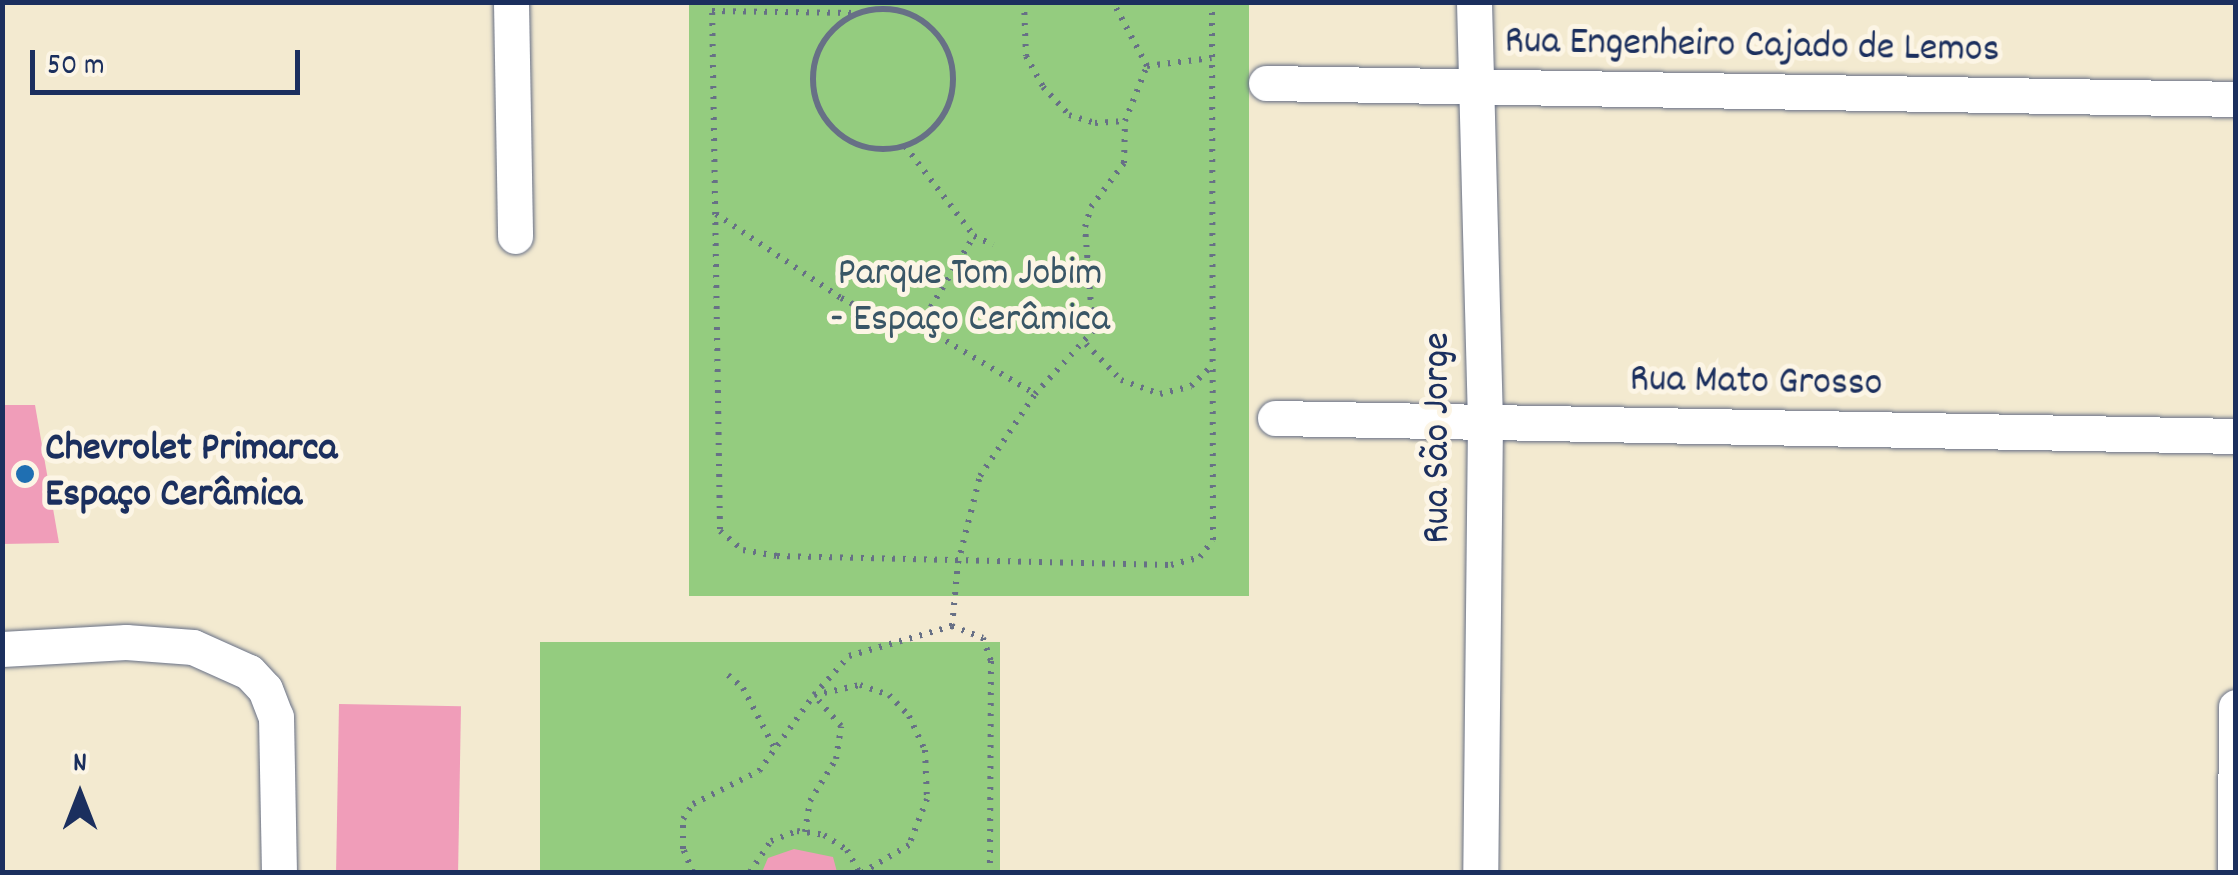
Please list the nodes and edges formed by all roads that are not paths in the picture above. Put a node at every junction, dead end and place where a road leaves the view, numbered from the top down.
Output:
1 (511, 2) edge
2 (1474, 2) edge
3 (1266, 83) dead end
4 (1476, 86) junction
5 (2236, 99) edge
6 (515, 236) dead end
7 (1275, 418) dead end
8 (1484, 421) junction
9 (2236, 436) edge
10 (2, 648) edge
11 (2236, 707) edge
12 (279, 872) edge
13 (1480, 872) edge
14 (2235, 872) edge

1 - 6 street
2 - 4 street, Rua São Jorge
3 - 4 street, Rua Engenheiro Cajado de Lemos
4 - 5 street, Rua Engenheiro Cajado de Lemos
4 - 8 street, Rua São Jorge
7 - 8 street, Rua Mato Grosso
8 - 9 street, Rua Mato Grosso
8 - 13 street, Rua São Jorge
10 - 12 street
11 - 14 street

